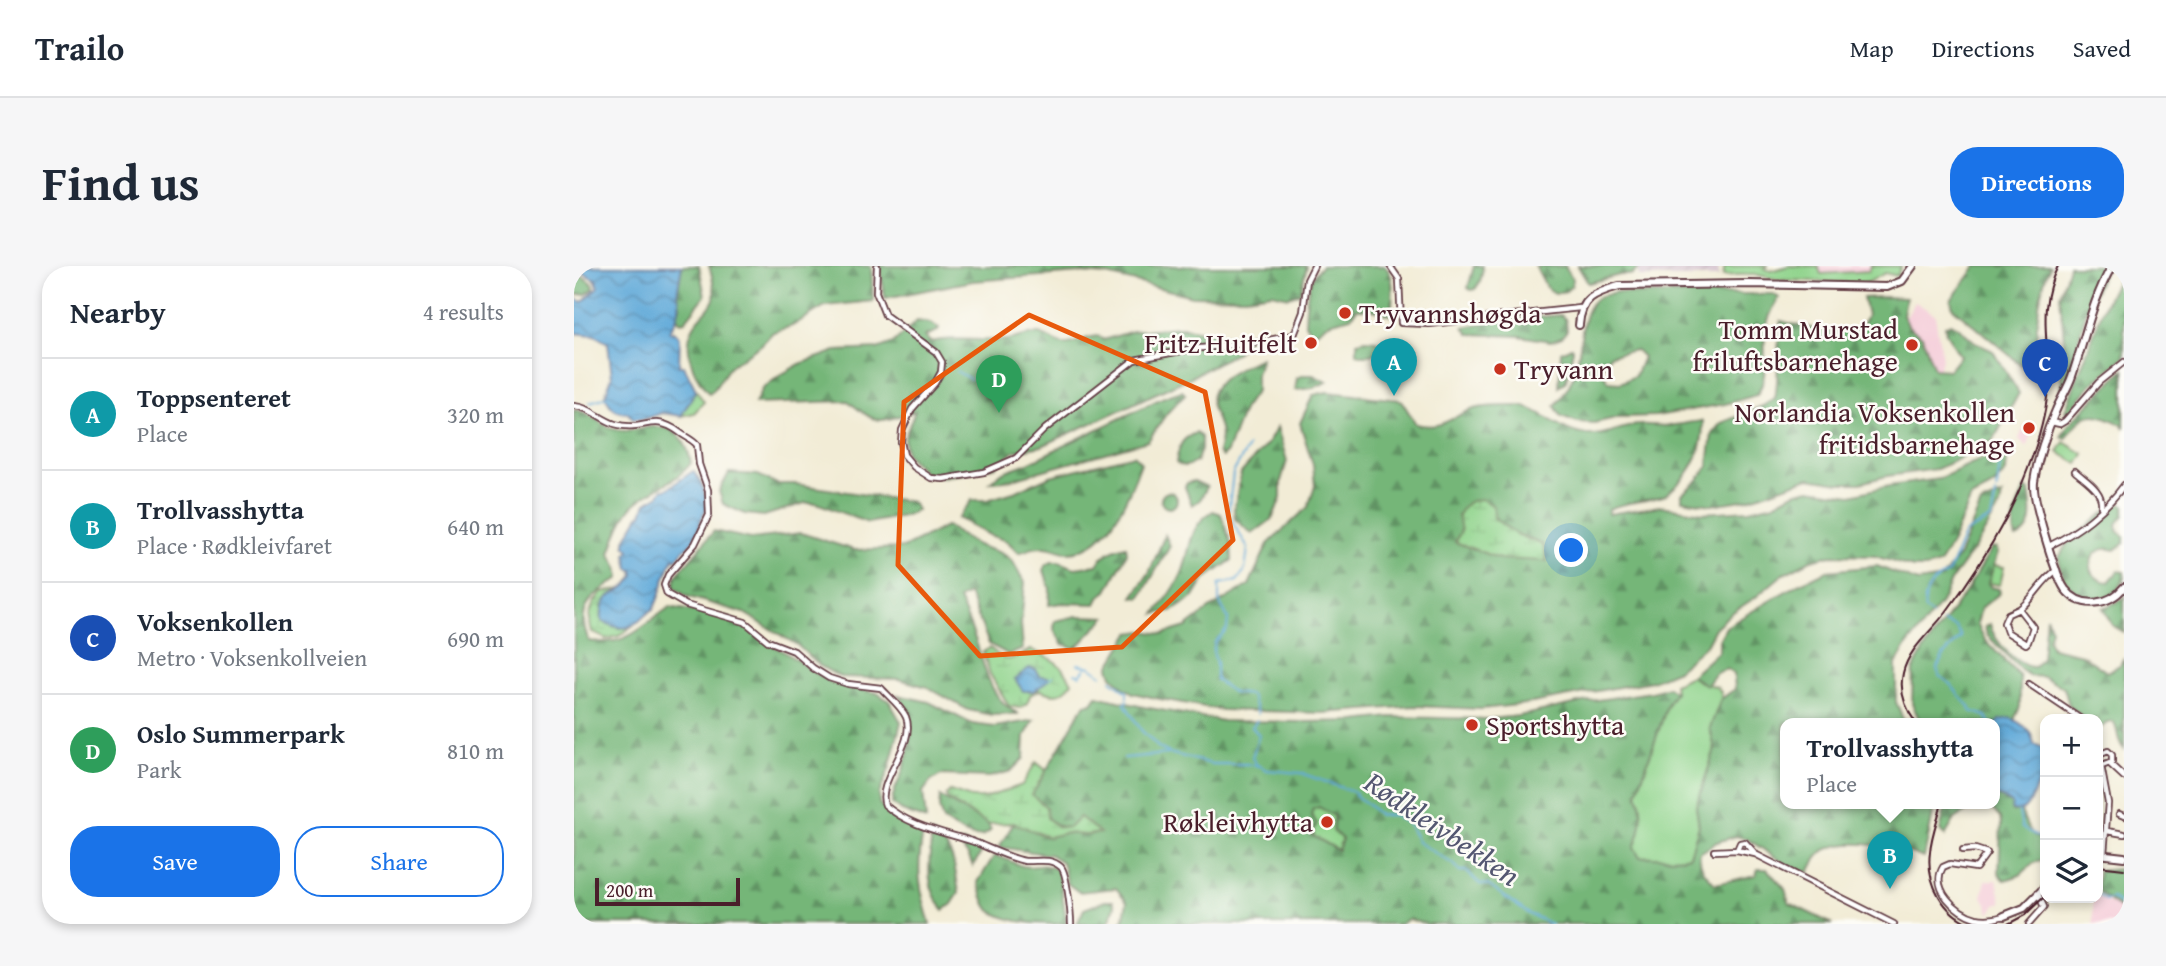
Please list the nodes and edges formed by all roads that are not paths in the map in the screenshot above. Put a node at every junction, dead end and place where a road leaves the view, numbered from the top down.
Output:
1 (877, 266) edge
2 (1314, 266) edge
3 (1390, 266) edge
4 (1913, 266) edge
5 (2112, 266) edge
6 (1580, 308) junction
7 (1579, 325) dead end
8 (2124, 362) edge
9 (574, 406) edge
10 (2051, 422) junction
11 (2075, 471) dead end
12 (2124, 485) edge
13 (2101, 509) junction
14 (2049, 546) junction
15 (2057, 570) junction
16 (2124, 587) edge
17 (2019, 609) junction
18 (2029, 684) dead end
19 (2074, 714) edge
20 (2103, 751) edge
21 (2110, 764) junction
22 (2103, 766) edge
23 (2103, 772) edge
24 (2124, 777) edge
25 (2106, 831) junction
26 (2124, 834) edge
27 (2103, 845) edge
28 (1737, 850) junction
29 (1963, 850) dead end
30 (1714, 851) dead end
31 (1755, 854) junction
32 (2103, 854) edge
33 (2124, 857) edge
34 (2038, 894) joint
35 (2004, 916) joint
36 (1071, 924) edge
37 (1894, 924) edge
38 (2029, 924) edge

1 - 2 street
3 - 6 street
4 - 6 street
5 - 10 street
6 - 7 street
8 - 10 street
9 - 36 street
10 - 14 street
11 - 13 street
12 - 13 street
13 - 14 street
14 - 15 street
15 - 16 street
15 - 17 street
17 - 17 street
18 - 19 street
20 - 21 street
21 - 22 street
21 - 24 street
23 - 25 street
25 - 26 street
25 - 27 street
28 - 30 street
28 - 31 street
28 - 31 street
29 - 35 street
31 - 37 street
32 - 33 street
34 - 35 street
34 - 38 street

